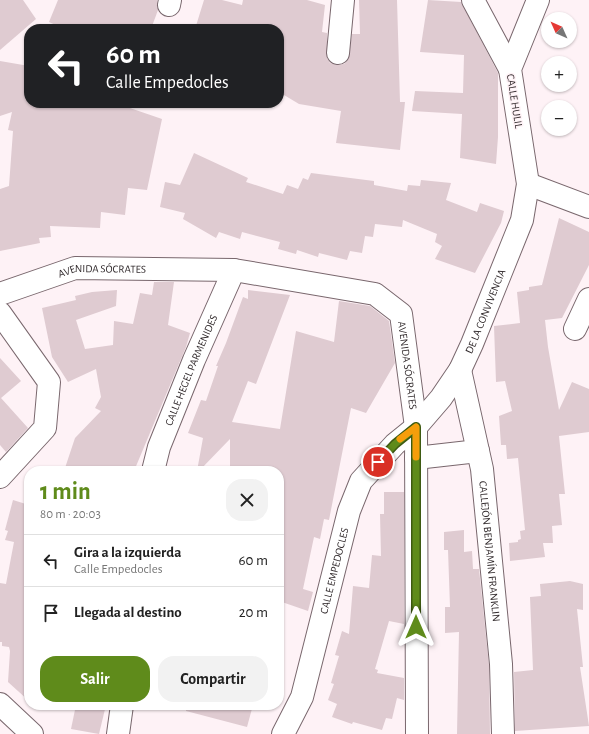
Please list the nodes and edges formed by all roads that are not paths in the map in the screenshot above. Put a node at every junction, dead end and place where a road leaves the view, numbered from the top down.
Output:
1 (343, 0) edge
2 (473, 0) edge
3 (538, 0) edge
4 (338, 53) dead end
5 (510, 69) junction
6 (528, 184) junction
7 (589, 208) edge
8 (234, 270) junction
9 (0, 294) edge
10 (589, 298) edge
11 (0, 312) edge
12 (575, 329) dead end
13 (460, 370) junction
14 (416, 427) junction
15 (478, 451) junction
16 (416, 458) junction
17 (154, 466) edge
18 (0, 478) edge
19 (0, 704) edge
20 (121, 710) edge
21 (32, 734) edge
22 (118, 734) edge
23 (283, 734) edge
24 (417, 734) edge
25 (503, 734) edge

1 - 4 street
2 - 5 street
3 - 5 street, CALLE HULIL
5 - 6 street, CALLE HULIL
6 - 7 street
6 - 13 street, DE LA CONVIVENCIA
8 - 9 street, AVENIDA SÓCRATES
8 - 14 street, AVENIDA SÓCRATES
8 - 17 street, CALLE HEGEL PARMENIDES
10 - 12 street
11 - 18 street
13 - 14 street, DE LA CONVIVENCIA
13 - 15 street, CALLEJÓN BENJAMÍN FRANKLIN
14 - 16 street, AVENIDA SÓCRATES
14 - 23 street, CALLE EMPEDOCLES
15 - 16 street
15 - 25 street, CALLEJÓN BENJAMÍN FRANKLIN
16 - 24 street, AVENIDA SÓCRATES
19 - 21 street
20 - 22 street

